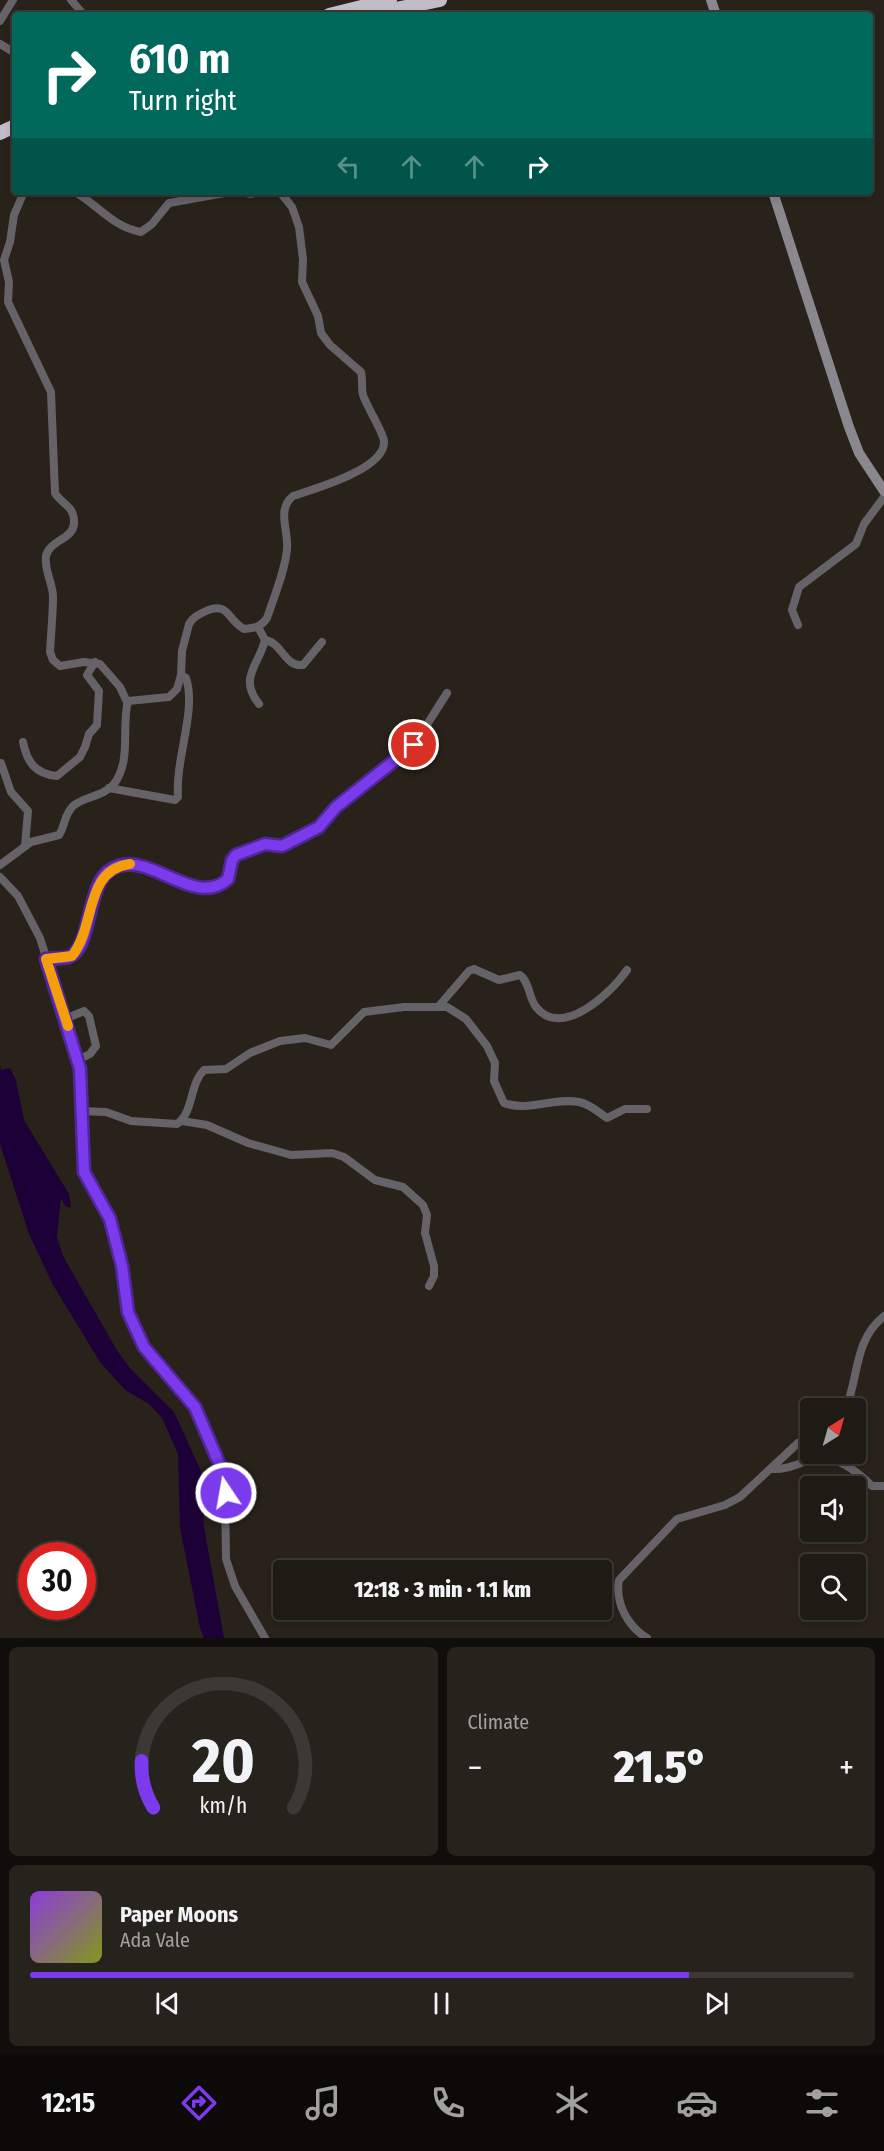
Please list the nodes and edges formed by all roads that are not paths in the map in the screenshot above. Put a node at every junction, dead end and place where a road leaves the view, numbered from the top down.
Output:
1 (13, 0) edge
2 (71, 0) edge
3 (390, 0) edge
4 (440, 0) edge
5 (81, 12) edge
6 (341, 12) edge
7 (381, 12) edge
8 (0, 21) edge
9 (23, 195) edge
10 (80, 195) edge
11 (213, 195) edge
12 (282, 195) edge
13 (774, 195) edge
14 (884, 491) edge
15 (884, 497) edge
16 (798, 625) dead end
17 (258, 627) junction
18 (265, 640) junction
19 (322, 642) dead end
20 (95, 662) junction
21 (181, 675) junction
22 (447, 693) dead end
23 (127, 702) junction
24 (259, 704) dead end
25 (23, 742) dead end
26 (1, 763) edge
27 (109, 788) junction
28 (25, 846) junction
29 (0, 865) edge
30 (0, 877) edge
31 (46, 959) junction
32 (627, 970) dead end
33 (438, 1007) junction
34 (65, 1019) junction
35 (78, 1060) junction
36 (647, 1109) dead end
37 (81, 1111) junction
38 (182, 1120) junction
39 (429, 1286) dead end
40 (884, 1316) edge
41 (848, 1398) edge
42 (800, 1442) edge
43 (772, 1469) junction
44 (884, 1486) edge
45 (265, 1638) edge
46 (647, 1638) edge

1 - 8 street
2 - 5 street
3 - 6 highway
4 - 7 highway
9 - 20 street
10 - 11 street
12 - 17 street
13 - 14 main road
15 - 16 street
17 - 18 street
17 - 21 street
18 - 19 street
18 - 24 street
20 - 23 street
20 - 25 street
21 - 23 street
21 - 27 street
22 - 31 street
23 - 27 street
26 - 28 street
27 - 28 street
28 - 29 street
30 - 31 street
31 - 34 street
32 - 33 street
33 - 36 street
33 - 38 street
34 - 35 street
34 - 35 street
35 - 37 street
37 - 38 street
37 - 45 street
38 - 39 street
40 - 41 street
42 - 43 street
43 - 44 street
43 - 46 street

